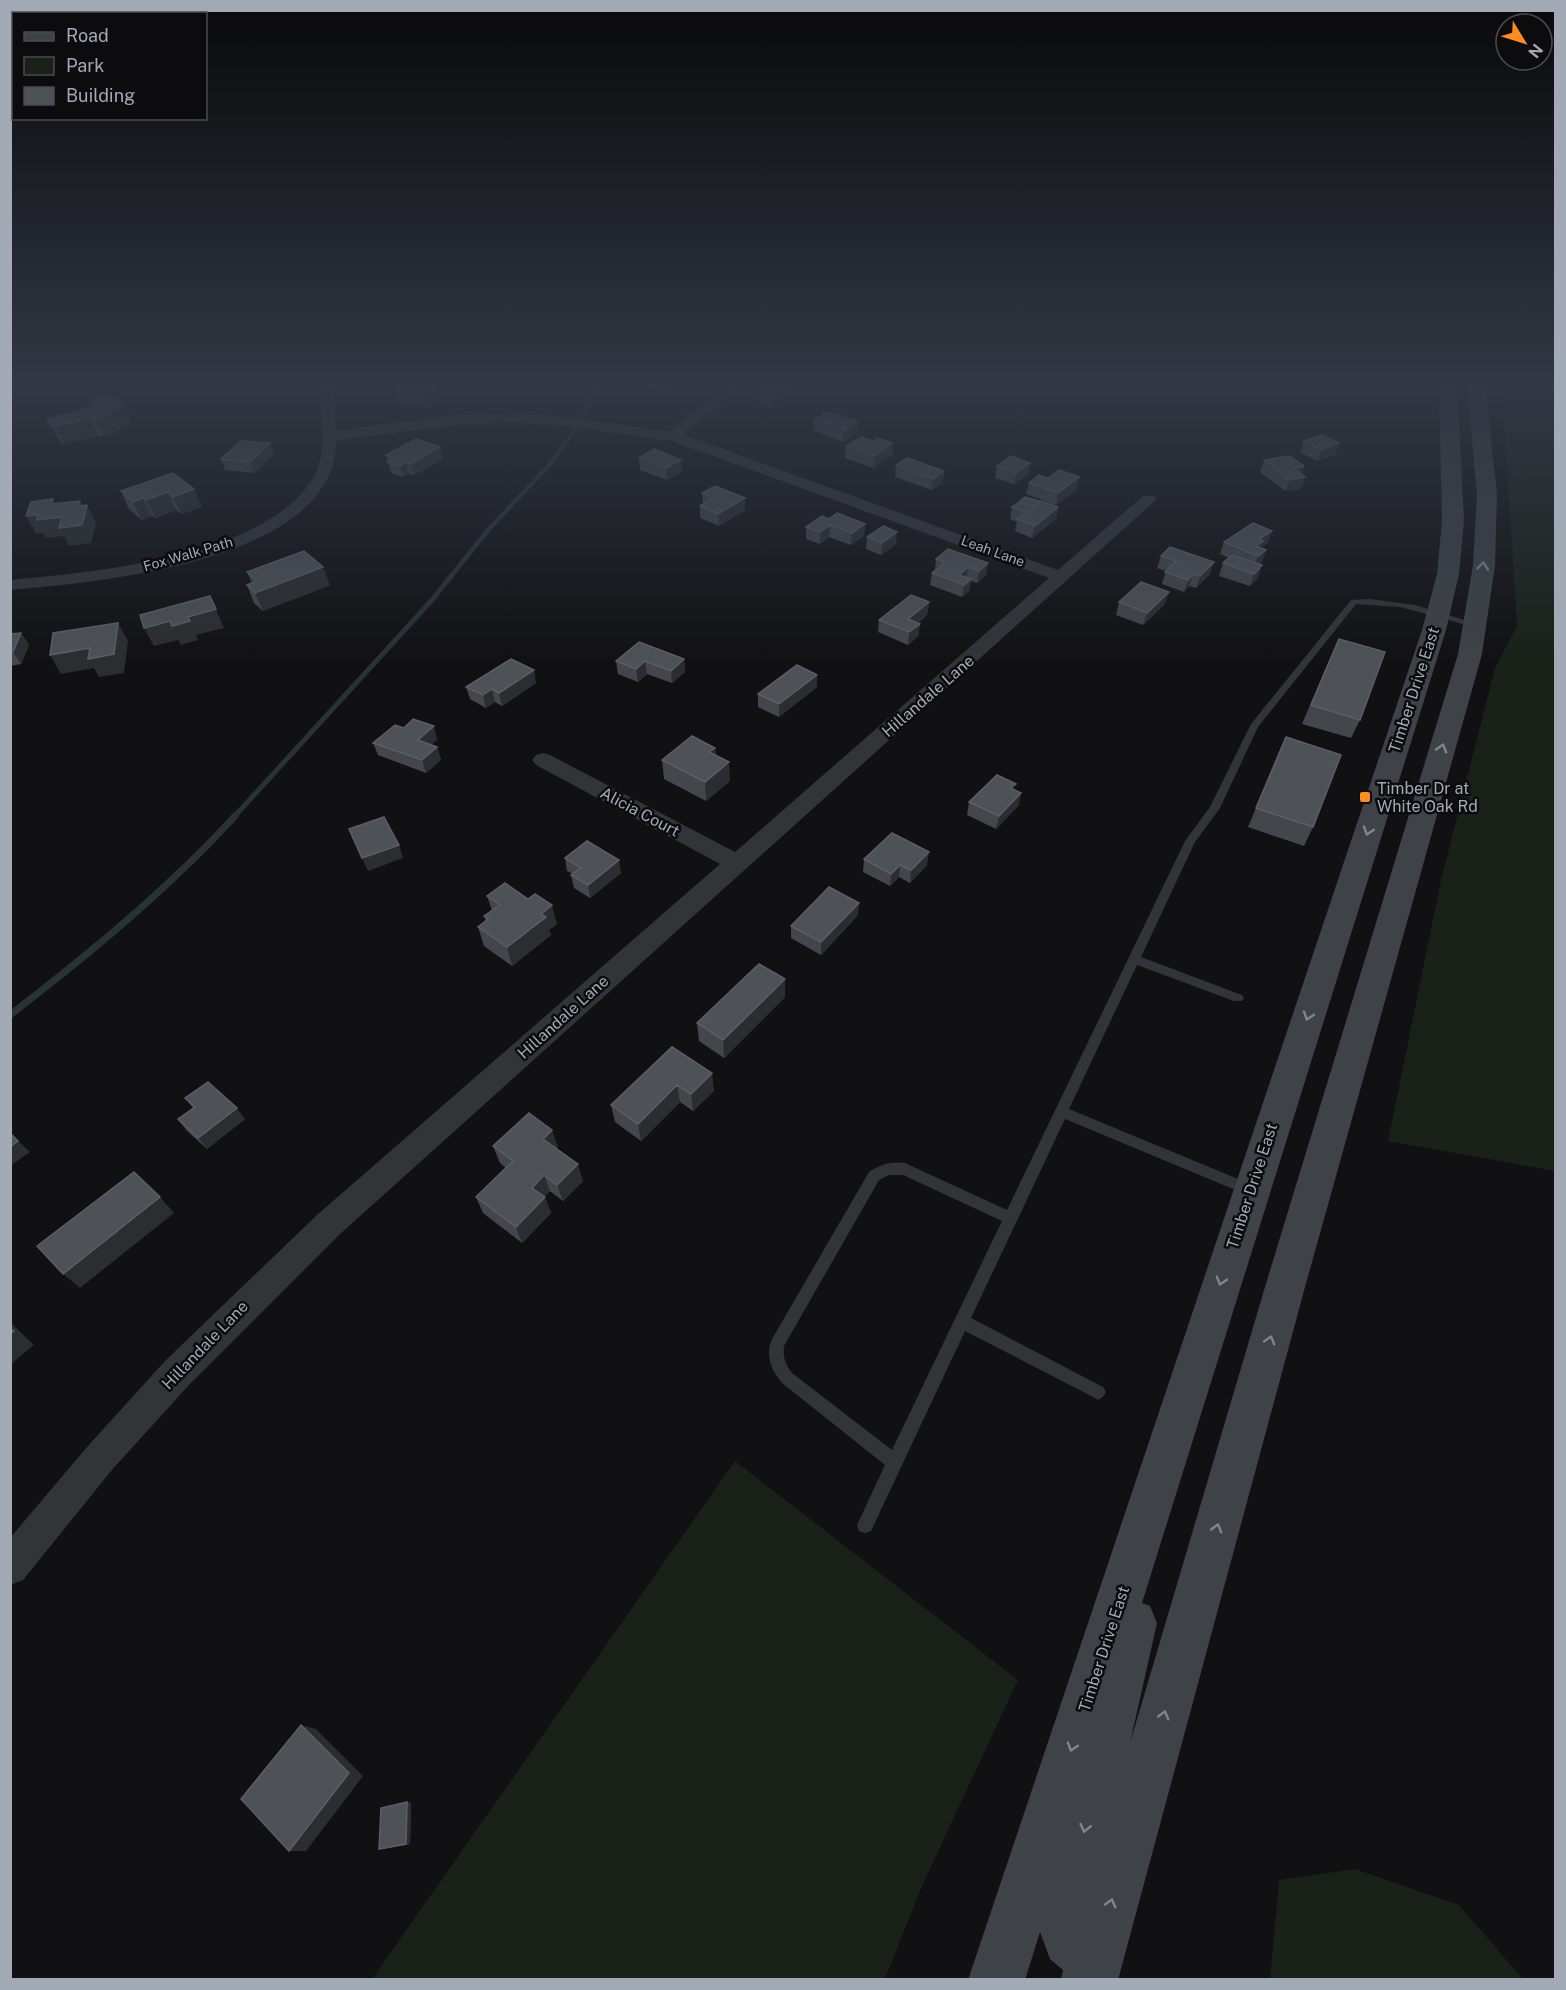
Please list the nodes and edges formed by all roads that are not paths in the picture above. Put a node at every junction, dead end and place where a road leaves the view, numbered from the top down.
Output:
1 (320, 477) edge
2 (785, 477) edge
3 (1451, 477) edge
4 (1485, 477) edge
5 (1149, 499) dead end
6 (1062, 577) junction
7 (10, 585) edge
8 (1456, 619) junction
9 (543, 760) dead end
10 (736, 863) junction
11 (1135, 959) junction
12 (1238, 998) dead end
13 (1063, 1112) junction
14 (1251, 1190) junction
15 (1012, 1219) junction
16 (963, 1322) junction
17 (1098, 1392) dead end
18 (1184, 1403) junction
19 (895, 1463) junction
20 (865, 1525) dead end
21 (10, 1568) edge
22 (1092, 1970) edge
23 (996, 1980) edge

1 - 7 street, Fox Walk Path
2 - 6 street, Leah Lane
3 - 8 main road, Timber Drive East
8 -> 4 main road, Timber Drive East
5 - 6 street, Hillandale Lane
6 - 10 street, Hillandale Lane
8 - 11 lane
8 -> 14 main road, Timber Drive East
22 -> 8 main road, Timber Drive East
9 - 10 street, Alicia Court
10 - 21 street, Hillandale Lane
11 - 12 lane
11 - 13 lane
13 - 14 lane
13 - 15 lane
14 -> 18 main road, Timber Drive East
15 - 16 lane
15 - 19 lane
16 - 17 lane
16 - 19 lane
18 -> 22 main road
18 -> 23 main road, Timber Drive East
19 - 20 lane

